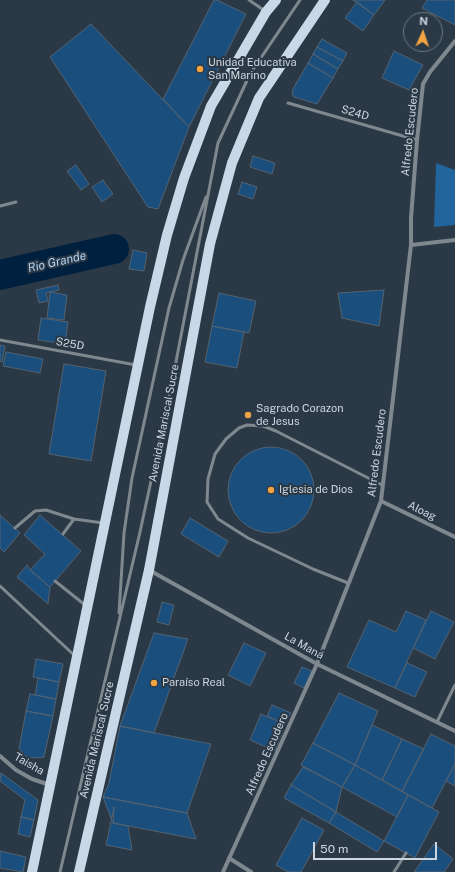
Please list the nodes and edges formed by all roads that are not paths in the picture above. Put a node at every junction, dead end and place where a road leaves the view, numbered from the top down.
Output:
1 (249, 0) edge
2 (276, 0) edge
3 (300, 0) edge
4 (325, 0) edge
5 (266, 12) junction
6 (455, 41) edge
7 (288, 103) dead end
8 (417, 140) junction
9 (209, 187) junction
10 (16, 202) dead end
11 (0, 206) edge
12 (455, 240) edge
13 (411, 246) junction
14 (0, 340) edge
15 (138, 366) junction
16 (382, 485) junction
17 (380, 501) junction
18 (74, 519) junction
19 (105, 523) junction
20 (15, 528) dead end
21 (63, 534) dead end
22 (455, 537) edge
23 (149, 570) junction
24 (55, 581) dead end
25 (348, 584) junction
26 (0, 586) edge
27 (88, 607) junction
28 (118, 621) junction
29 (77, 658) junction
30 (317, 664) junction
31 (455, 685) edge
32 (437, 722) junction
33 (455, 731) edge
34 (0, 756) edge
35 (51, 785) junction
36 (406, 854) dead end
37 (230, 858) junction
38 (32, 872) edge
39 (60, 872) edge
40 (79, 872) edge
41 (223, 872) edge
42 (251, 872) edge
43 (394, 872) edge

1 - 5 lane
2 - 5 main road
3 - 9 lane
4 - 23 main road, Avenida Mariscal Sucre
5 - 15 main road
6 - 8 street, Alfredo Escudero
7 - 8 lane, S24D
8 - 13 street, Alfredo Escudero
9 - 28 lane
9 - 28 lane
10 - 11 lane
12 - 13 street
13 - 16 street, Alfredo Escudero
14 - 15 lane, S25D
15 - 19 main road
16 - 17 street, Alfredo Escudero
16 - 25 lane
17 - 22 street, Aloag
17 - 25 street, Alfredo Escudero
18 - 19 lane
18 - 20 lane
18 - 21 lane
19 - 27 main road
23 - 30 street, La Maná
23 - 40 main road, Avenida Mariscal Sucre
24 - 27 lane
25 - 30 street, Alfredo Escudero
26 - 29 lane
27 - 29 main road
28 - 39 lane
29 - 35 main road
30 - 32 street, La Maná
30 - 37 street, Alfredo Escudero
31 - 32 lane
32 - 33 street, La Maná
34 - 35 street, Taisha
35 - 38 main road
36 - 43 lane
37 - 41 street, Alfredo Escudero
37 - 42 street

